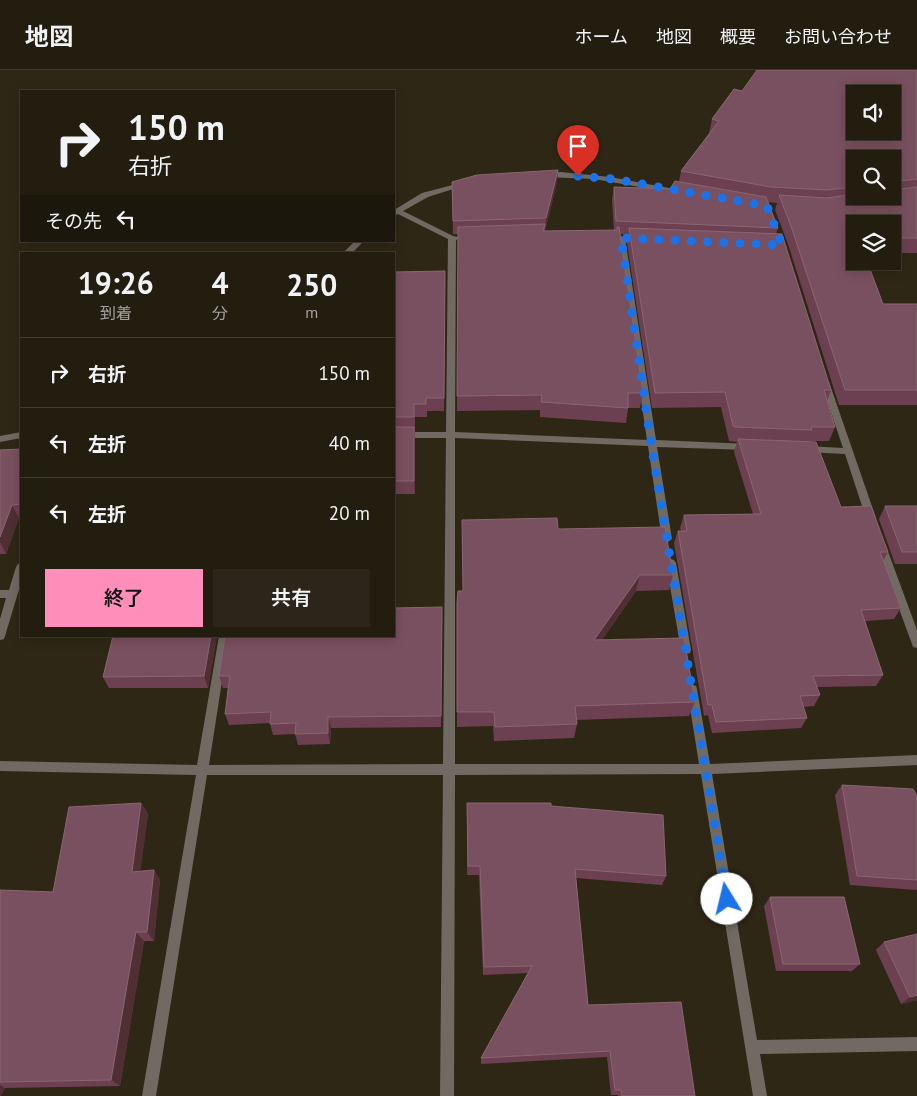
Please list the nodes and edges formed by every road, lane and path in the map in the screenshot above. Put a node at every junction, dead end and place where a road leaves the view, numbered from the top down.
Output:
1 (532, 176) edge
2 (471, 183) edge
3 (686, 193) edge
4 (396, 212) edge
5 (470, 237) edge
6 (452, 238) junction
7 (612, 238) edge
8 (621, 238) junction
9 (630, 239) edge
10 (359, 242) edge
11 (348, 252) edge
12 (823, 376) edge
13 (20, 435) edge
14 (395, 435) edge
15 (450, 435) junction
16 (0, 439) edge
17 (651, 443) junction
18 (759, 448) edge
19 (798, 449) edge
20 (847, 451) junction
21 (20, 570) edge
22 (0, 594) edge
23 (13, 594) junction
24 (914, 629) edge
25 (0, 636) edge
26 (224, 637) edge
27 (917, 644) edge
28 (688, 664) edge
29 (691, 683) edge
30 (917, 760) edge
31 (0, 766) edge
32 (203, 770) junction
33 (448, 770) junction
34 (706, 770) junction
35 (917, 1044) edge
36 (752, 1047) junction
37 (149, 1096) edge
38 (447, 1096) edge
39 (760, 1096) edge

1 - 3 street
2 - 4 street
4 - 6 street
5 - 6 street
6 - 15 street
7 - 8 street
8 - 9 street
8 - 17 street
10 - 11 street
12 - 20 street
13 - 16 street
14 - 15 street
15 - 17 street
15 - 33 street
17 - 18 street
17 - 28 street
19 - 20 street
20 - 24 street
21 - 23 street
22 - 23 street
23 - 25 street
24 - 27 street
26 - 32 street
29 - 34 street
30 - 34 street
31 - 32 street
32 - 33 street
32 - 37 street
33 - 34 street
33 - 38 street
34 - 36 street
35 - 36 street
36 - 39 street

